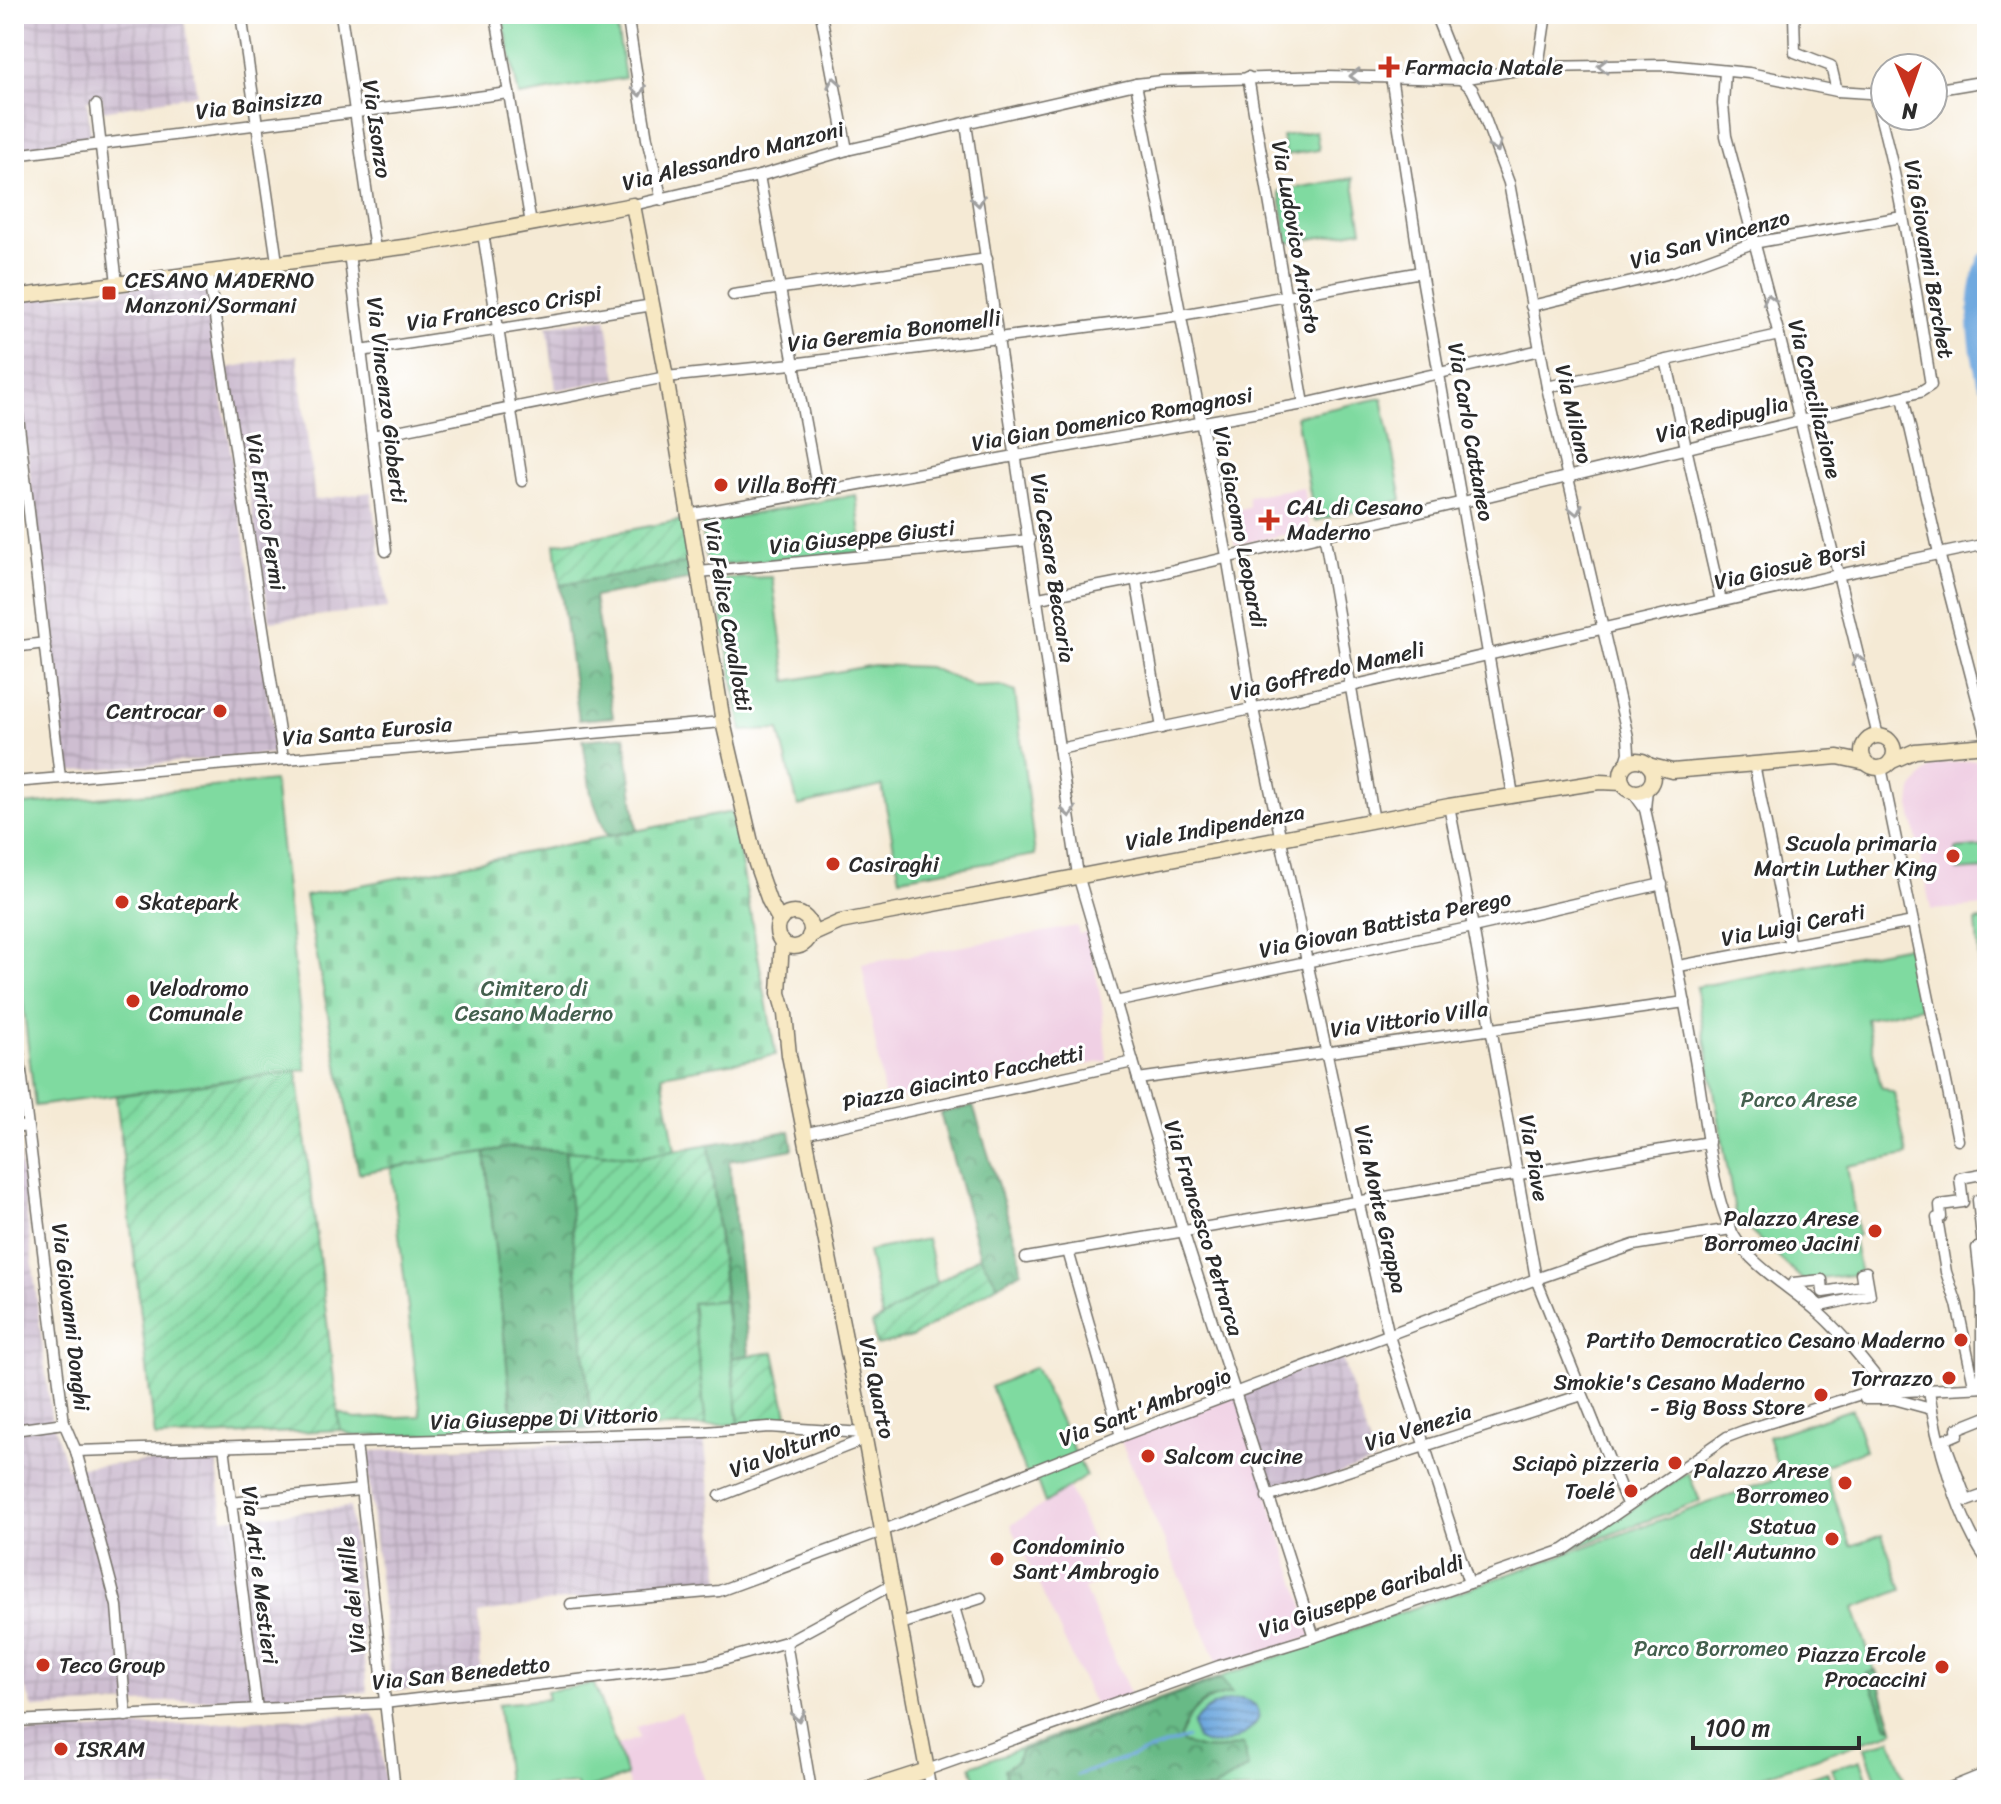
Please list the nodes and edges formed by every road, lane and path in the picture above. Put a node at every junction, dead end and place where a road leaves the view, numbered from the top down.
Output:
1 (241, 14) edge
2 (341, 14) edge
3 (627, 14) edge
4 (821, 14) edge
5 (1435, 14) edge
6 (1546, 14) edge
7 (1794, 14) edge
8 (496, 16) dead end
9 (1538, 67) junction
10 (1725, 71) junction
11 (1391, 76) junction
12 (1248, 77) junction
13 (1461, 79) junction
14 (1987, 81) edge
15 (1136, 84) junction
16 (1949, 87) edge
17 (1837, 91) junction
18 (509, 93) junction
19 (1869, 93) edge
20 (96, 105) dead end
21 (354, 112) junction
22 (257, 124) junction
23 (966, 124) junction
24 (1886, 132) edge
25 (100, 145) junction
26 (847, 150) junction
27 (14, 155) edge
28 (759, 176) junction
29 (662, 200) junction
30 (633, 205) junction
31 (1902, 217) junction
32 (531, 224) junction
33 (483, 233) junction
34 (1753, 243) junction
35 (375, 250) junction
36 (349, 253) junction
37 (987, 259) junction
38 (277, 262) junction
39 (208, 272) junction
40 (1421, 272) junction
41 (117, 283) junction
42 (780, 288) junction
43 (733, 295) dead end
44 (14, 297) edge
45 (1286, 297) junction
46 (653, 305) junction
47 (1531, 306) junction
48 (1181, 315) junction
49 (499, 329) junction
50 (1779, 335) junction
51 (998, 339) junction
52 (1540, 350) junction
53 (361, 351) junction
54 (1666, 360) junction
55 (792, 364) junction
56 (1440, 373) junction
57 (666, 377) junction
58 (14, 383) edge
59 (1931, 385) joint
60 (1547, 387) junction
61 (1903, 397) junction
62 (1304, 404) junction
63 (510, 407) junction
64 (1800, 421) junction
65 (1199, 423) junction
66 (372, 436) junction
67 (1688, 448) junction
68 (1015, 456) junction
69 (19, 466) edge
70 (1568, 477) junction
71 (522, 481) dead end
72 (818, 493) junction
73 (1463, 502) junction
74 (688, 515) junction
75 (1324, 533) junction
76 (1030, 540) junction
77 (1987, 544) edge
78 (386, 551) dead end
79 (1939, 553) junction
80 (1227, 556) junction
81 (699, 572) junction
82 (1837, 575) junction
83 (1136, 579) junction
84 (1039, 598) junction
85 (1721, 601) junction
86 (1603, 630) junction
87 (45, 643) junction
88 (14, 647) edge
89 (1490, 656) junction
90 (1352, 686) junction
91 (1253, 709) junction
92 (723, 722) junction
93 (1162, 728) junction
94 (1987, 737) edge
95 (1877, 740) junction
96 (1987, 745) edge
97 (1059, 749) junction
98 (1915, 751) junction
99 (1838, 757) junction
100 (283, 758) junction
101 (1754, 764) junction
102 (1879, 764) junction
103 (60, 777) junction
104 (1635, 778) junction
105 (14, 782) edge
106 (1513, 795) junction
107 (1449, 806) junction
108 (1374, 821) junction
109 (1279, 837) junction
110 (1078, 875) junction
111 (1662, 884) junction
112 (766, 889) junction
113 (780, 921) junction
114 (1913, 922) junction
115 (804, 923) junction
116 (1473, 927) junction
117 (782, 941) junction
118 (797, 946) junction
119 (1790, 946) junction
120 (1307, 961) junction
121 (1679, 966) junction
122 (1115, 1002) junction
123 (1685, 1002) junction
124 (14, 1013) edge
125 (785, 1014) junction
126 (1490, 1029) junction
127 (1325, 1051) junction
128 (1133, 1062) junction
129 (1138, 1079) junction
130 (27, 1126) junction
131 (14, 1128) edge
132 (803, 1134) junction
133 (1958, 1140) dead end
134 (1709, 1142) junction
135 (1987, 1173) edge
136 (1517, 1177) junction
137 (1987, 1198) edge
138 (1358, 1200) junction
139 (1731, 1229) junction
140 (1183, 1231) junction
141 (1068, 1251) junction
142 (1026, 1258) dead end
143 (1536, 1279) junction
144 (1869, 1290) joint
145 (1389, 1336) junction
146 (1987, 1387) edge
147 (1887, 1390) junction
148 (1929, 1390) junction
149 (1235, 1395) junction
150 (1582, 1395) junction
151 (1847, 1400) junction
152 (1931, 1409) junction
153 (1987, 1417) edge
154 (64, 1423) junction
155 (14, 1430) edge
156 (865, 1436) junction
157 (1121, 1436) junction
158 (356, 1443) junction
159 (224, 1446) junction
160 (1425, 1446) junction
161 (76, 1451) junction
162 (360, 1490) junction
163 (720, 1496) dead end
164 (1267, 1497) junction
165 (1987, 1500) edge
166 (230, 1503) junction
167 (1627, 1504) junction
168 (882, 1531) junction
169 (1984, 1547) edge
170 (1986, 1559) edge
171 (1469, 1583) junction
172 (893, 1584) junction
173 (981, 1598) dead end
174 (571, 1604) dead end
175 (954, 1607) junction
176 (904, 1623) dead end
177 (1314, 1637) junction
178 (786, 1642) junction
179 (976, 1682) dead end
180 (14, 1699) edge
181 (384, 1703) junction
182 (257, 1709) junction
183 (126, 1716) junction
184 (16, 1721) edge
185 (927, 1770) junction
186 (1987, 1773) edge
187 (395, 1790) edge
188 (811, 1790) edge
189 (865, 1790) edge
190 (931, 1790) edge
191 (1945, 1790) edge

1 - 22 street
2 - 21 street, Via Isonzo
3 -> 29 street
26 -> 4 street
5 - 13 street, Via Milano
6 - 9 street
7 - 17 street
8 - 18 street
10 -> 9 street, Via Alessandro Manzoni
9 - 13 street, Via Alessandro Manzoni
10 - 17 street, Via Alessandro Manzoni
10 - 34 street, Via Conciliazione
11 -> 12 street, Via Alessandro Manzoni
11 - 13 street, Via Alessandro Manzoni
11 - 40 street, Via Carlo Cattaneo
12 - 15 street, Via Alessandro Manzoni
12 - 45 street, Via Ludovico Ariosto
13 -> 47 street, Via Milano
14 - 16 street
15 - 23 street, Via Alessandro Manzoni
15 - 48 street, Via Giacomo Leopardi
17 - 19 street, Via Alessandro Manzoni
18 - 21 street, Via Bainsizza
18 - 32 street
20 - 25 street
21 - 22 street, Via Bainsizza
21 - 35 street, Via Isonzo
22 - 25 street, Via Bainsizza
22 - 38 street
23 - 26 street, Via Alessandro Manzoni
23 -> 37 street, Via Cesare Beccaria
24 - 31 street, Via Giovanni Berchet
25 - 27 street, Via Bainsizza
25 - 41 street
26 - 28 street, Via Alessandro Manzoni
28 - 29 street, Via Alessandro Manzoni
28 - 42 street
29 - 30 street, Via Alessandro Manzoni
30 - 32 street, Via Alessandro Manzoni
30 - 46 street, Via Felice Cavallotti
31 - 34 street, Via San Vincenzo
31 - 59 street, Via Giovanni Berchet
32 - 33 street, Via Alessandro Manzoni
33 - 35 street, Via Alessandro Manzoni
33 - 49 street
34 - 47 street, Via San Vincenzo
50 -> 34 street, Via Conciliazione
35 - 36 street, Via Alessandro Manzoni
36 - 38 street, Via Alessandro Manzoni
36 - 53 street, Via Vincenzo Gioberti
37 - 42 street
37 - 51 street, Via Cesare Beccaria
38 - 39 street, Via Alessandro Manzoni
39 - 41 street, Via Alessandro Manzoni
39 - 100 street, Via Enrico Fermi
40 - 45 street, Via Geremia Bonomelli
40 - 56 street, Via Carlo Cattaneo
41 - 44 street, Via Alessandro Manzoni
42 - 43 street
42 - 55 street
45 - 48 street, Via Geremia Bonomelli
45 - 62 street, Via Ludovico Ariosto
46 - 49 street, Via Francesco Crispi
46 - 57 street, Via Felice Cavallotti
47 - 52 street, Via Milano
48 - 51 street, Via Geremia Bonomelli
48 - 65 street, Via Giacomo Leopardi
49 - 53 street, Via Francesco Crispi
49 - 63 street
50 - 54 street
50 - 64 street, Via Conciliazione
51 - 55 street, Via Geremia Bonomelli
51 - 68 street, Via Cesare Beccaria
52 - 56 street, Via Gian Domenico Romagnosi
52 - 60 street, Via Milano
53 - 66 street, Via Vincenzo Gioberti
54 - 60 street
54 - 67 street
55 - 57 street, Via Geremia Bonomelli
55 - 72 street
56 - 62 street, Via Gian Domenico Romagnosi
56 - 73 street, Via Carlo Cattaneo
57 - 63 street, Via Geremia Bonomelli
57 - 74 street, Via Felice Cavallotti
58 - 69 street
59 - 61 street, Via Redipuglia
60 - 70 street, Via Milano
61 - 64 street, Via Redipuglia
61 - 79 street
62 - 65 street, Via Gian Domenico Romagnosi
63 - 66 street, Via Geremia Bonomelli
63 - 71 street
64 - 67 street, Via Redipuglia
64 - 82 street, Via Conciliazione
65 - 68 street, Via Gian Domenico Romagnosi
65 - 80 street, Via Giacomo Leopardi
66 - 78 street, Via Vincenzo Gioberti
67 - 70 street, Via Redipuglia
67 - 85 street
68 - 72 street, Via Gian Domenico Romagnosi
68 - 76 street, Via Cesare Beccaria
69 - 87 street
70 - 73 street, Via Redipuglia
70 -> 86 street, Via Milano
72 - 74 street, Via Gian Domenico Romagnosi
73 - 75 street, Via Redipuglia
73 - 89 street, Via Carlo Cattaneo
74 - 81 street, Via Felice Cavallotti
75 - 80 street, Via Redipuglia
75 - 90 street
76 - 81 street, Via Giuseppe Giusti
76 - 84 street, Via Cesare Beccaria
77 - 79 street, Via Giosuè Borsi
79 - 82 street, Via Giosuè Borsi
79 - 94 street
80 - 83 street, Via Redipuglia
80 - 91 street, Via Giacomo Leopardi
81 - 92 street, Via Felice Cavallotti
82 - 85 street, Via Giosuè Borsi
95 -> 82 street, Via Conciliazione
83 - 84 street, Via Redipuglia
83 - 93 street
84 - 97 street, Via Cesare Beccaria
85 - 86 street, Via Giosuè Borsi
86 - 89 street, Via Goffredo Mameli
86 - 104 street, Via Milano
87 - 88 street
87 - 103 street
89 - 90 street, Via Goffredo Mameli
89 - 106 street, Via Carlo Cattaneo
90 - 91 street, Via Goffredo Mameli
90 - 108 street
91 - 93 street, Via Goffredo Mameli
91 - 109 street, Via Giacomo Leopardi
92 - 100 street, Via Santa Eurosia
92 - 112 street, Via Felice Cavallotti
93 - 97 street, Via Goffredo Mameli
95 - 98 street
95 - 99 street
95 - 102 street
95 - 102 street
96 - 98 street
97 -> 110 street, Via Cesare Beccaria
98 - 102 street
99 - 101 street
99 - 102 street
100 - 103 street, Via Santa Eurosia
101 - 104 street
101 - 119 street
102 - 114 street
103 - 105 street, Via Santa Eurosia
104 - 106 street, Viale Indipendenza
104 - 111 street
106 - 107 street, Viale Indipendenza
107 - 108 street, Viale Indipendenza
107 - 116 street, Via Piave
108 - 109 street, Viale Indipendenza
109 - 110 street, Viale Indipendenza
109 - 120 street, Via Monte Grappa
110 - 115 street, Viale Indipendenza
110 - 122 street, Via Francesco Petrarca
111 - 116 street, Via Giovan Battista Perego
111 - 121 street
112 - 113 street, Via Felice Cavallotti
112 - 115 street
113 - 115 street
113 - 117 street, Via Felice Cavallotti
114 - 119 street, Via Luigi Cerati
114 - 133 street
115 - 118 street
116 - 120 street, Via Giovan Battista Perego
116 - 126 street, Via Piave
117 - 118 street
117 - 125 street, Via Quarto
118 - 125 street, Via Quarto
119 - 121 street, Via Luigi Cerati
120 - 122 street, Via Giovan Battista Perego
120 - 127 street, Via Monte Grappa
121 - 123 street
122 - 128 street, Via Francesco Petrarca
123 - 126 street, Via Vittorio Villa
123 - 134 street
124 - 130 street, Via Giovanni Donghi
125 - 132 street, Via Quarto
126 - 127 street, Via Vittorio Villa
126 - 136 street, Via Piave
127 - 129 street, Via Vittorio Villa
127 - 138 street, Via Monte Grappa
128 - 129 street, Via Francesco Petrarca
128 - 132 street, Piazza Giacinto Facchetti
129 - 140 street, Via Francesco Petrarca
130 - 131 street
130 - 154 street, Via Giovanni Donghi
132 - 156 street, Via Quarto
134 - 136 street
134 - 139 street
135 - 137 street
136 - 138 street
136 - 143 street, Via Piave
138 - 140 street
138 - 145 street, Via Monte Grappa
139 - 143 street, Via Sant'Ambrogio
139 - 147 street
140 - 141 street
140 - 149 street, Via Francesco Petrarca
141 - 142 street
141 - 157 street
143 - 145 street, Via Sant'Ambrogio
143 - 150 street, Via Piave
144 - 144 street
145 - 149 street, Via Sant'Ambrogio
145 - 160 street, Via Monte Grappa
146 - 148 street, Via Giuseppe Garibaldi
147 - 148 street, Via Giuseppe Garibaldi
147 - 151 street, Via Giuseppe Garibaldi
148 - 152 street
149 - 157 street, Via Sant'Ambrogio
149 - 164 street, Via Francesco Petrarca
150 - 160 street, Via Venezia
150 - 167 street, Via Piave
151 - 152 street, Via Giuseppe Garibaldi
151 - 167 street, Via Giuseppe Garibaldi
152 - 169 street
153 - 165 street
154 - 155 street
154 - 161 street, Via Giovanni Donghi
156 - 158 street, Via Giuseppe Di Vittorio
156 - 163 street, Via Volturno
156 - 168 street, Via Quarto
157 - 168 street, Via Sant'Ambrogio
158 - 159 street, Via Giuseppe Di Vittorio
158 - 162 street, Via dei Mille
159 - 161 street, Via Giuseppe Di Vittorio
159 - 166 street, Via Arti e Mestieri
160 - 164 street, Via Venezia
160 - 171 street, Via Monte Grappa
161 - 183 street, Via Giovanni Donghi
162 - 166 street
162 - 181 street, Via dei Mille
164 - 177 street, Via Francesco Petrarca
166 - 182 street, Via Arti e Mestieri
167 - 171 street, Via Giuseppe Garibaldi
168 - 172 street, Via Quarto
168 - 174 street, Via Sant'Ambrogio
169 - 170 street
171 - 177 street, Via Giuseppe Garibaldi
172 - 178 street, Via San Benedetto
172 - 185 street, Via Quarto
173 - 175 street
175 - 176 street
175 - 179 street
177 - 185 street, Via Giuseppe Garibaldi
178 - 181 street, Via San Benedetto
178 -> 188 street
180 - 184 street
181 - 182 street, Via San Benedetto
181 - 187 street, Via dei Mille
182 - 183 street, Via San Benedetto
183 - 184 street, Via San Benedetto
185 - 189 street, Via Giuseppe Garibaldi
185 - 190 street
186 - 191 street

